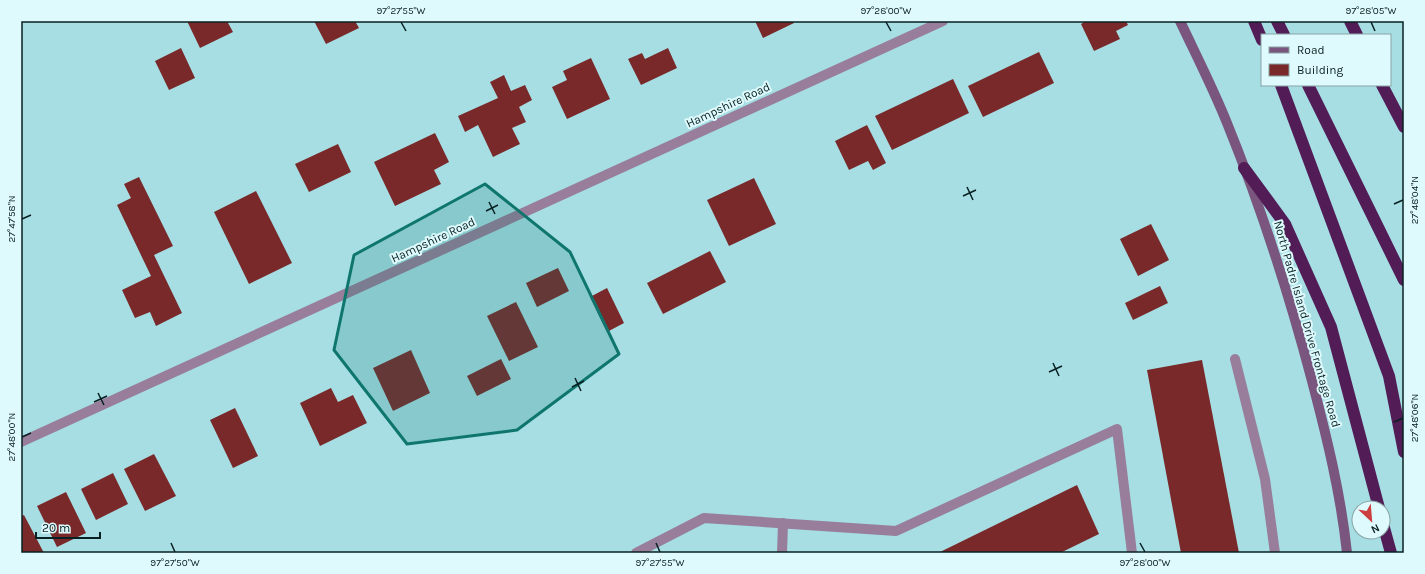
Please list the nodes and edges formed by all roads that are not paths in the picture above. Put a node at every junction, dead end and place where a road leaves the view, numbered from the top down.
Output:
1 (943, 21) edge
2 (1180, 21) edge
3 (1254, 21) edge
4 (1277, 21) edge
5 (1350, 21) edge
6 (1284, 34) edge
7 (1356, 34) edge
8 (1261, 38) edge
9 (1281, 86) edge
10 (1308, 86) edge
11 (1382, 86) edge
12 (1394, 109) junction
13 (1404, 123) edge
14 (1404, 127) edge
15 (1244, 168) junction
16 (1404, 280) edge
17 (1236, 359) dead end
18 (21, 442) edge
19 (1404, 452) edge
20 (1377, 500) edge
21 (783, 523) junction
22 (1387, 540) edge
23 (636, 553) edge
24 (782, 553) edge
25 (1132, 553) edge
26 (1275, 553) edge
27 (1347, 553) edge
28 (1391, 553) edge

1 - 18 street, Hampshire Road
2 - 15 main road, North Padre Island Drive Frontage Road
3 - 8 highway
4 - 6 highway
5 - 7 highway
9 - 19 highway
10 - 16 highway
11 - 12 highway
12 - 13 highway
12 - 14 highway
15 - 20 highway
15 - 27 main road, North Padre Island Drive Frontage Road
17 - 26 street
21 - 23 street
21 - 24 street
21 - 25 street
22 - 28 highway

